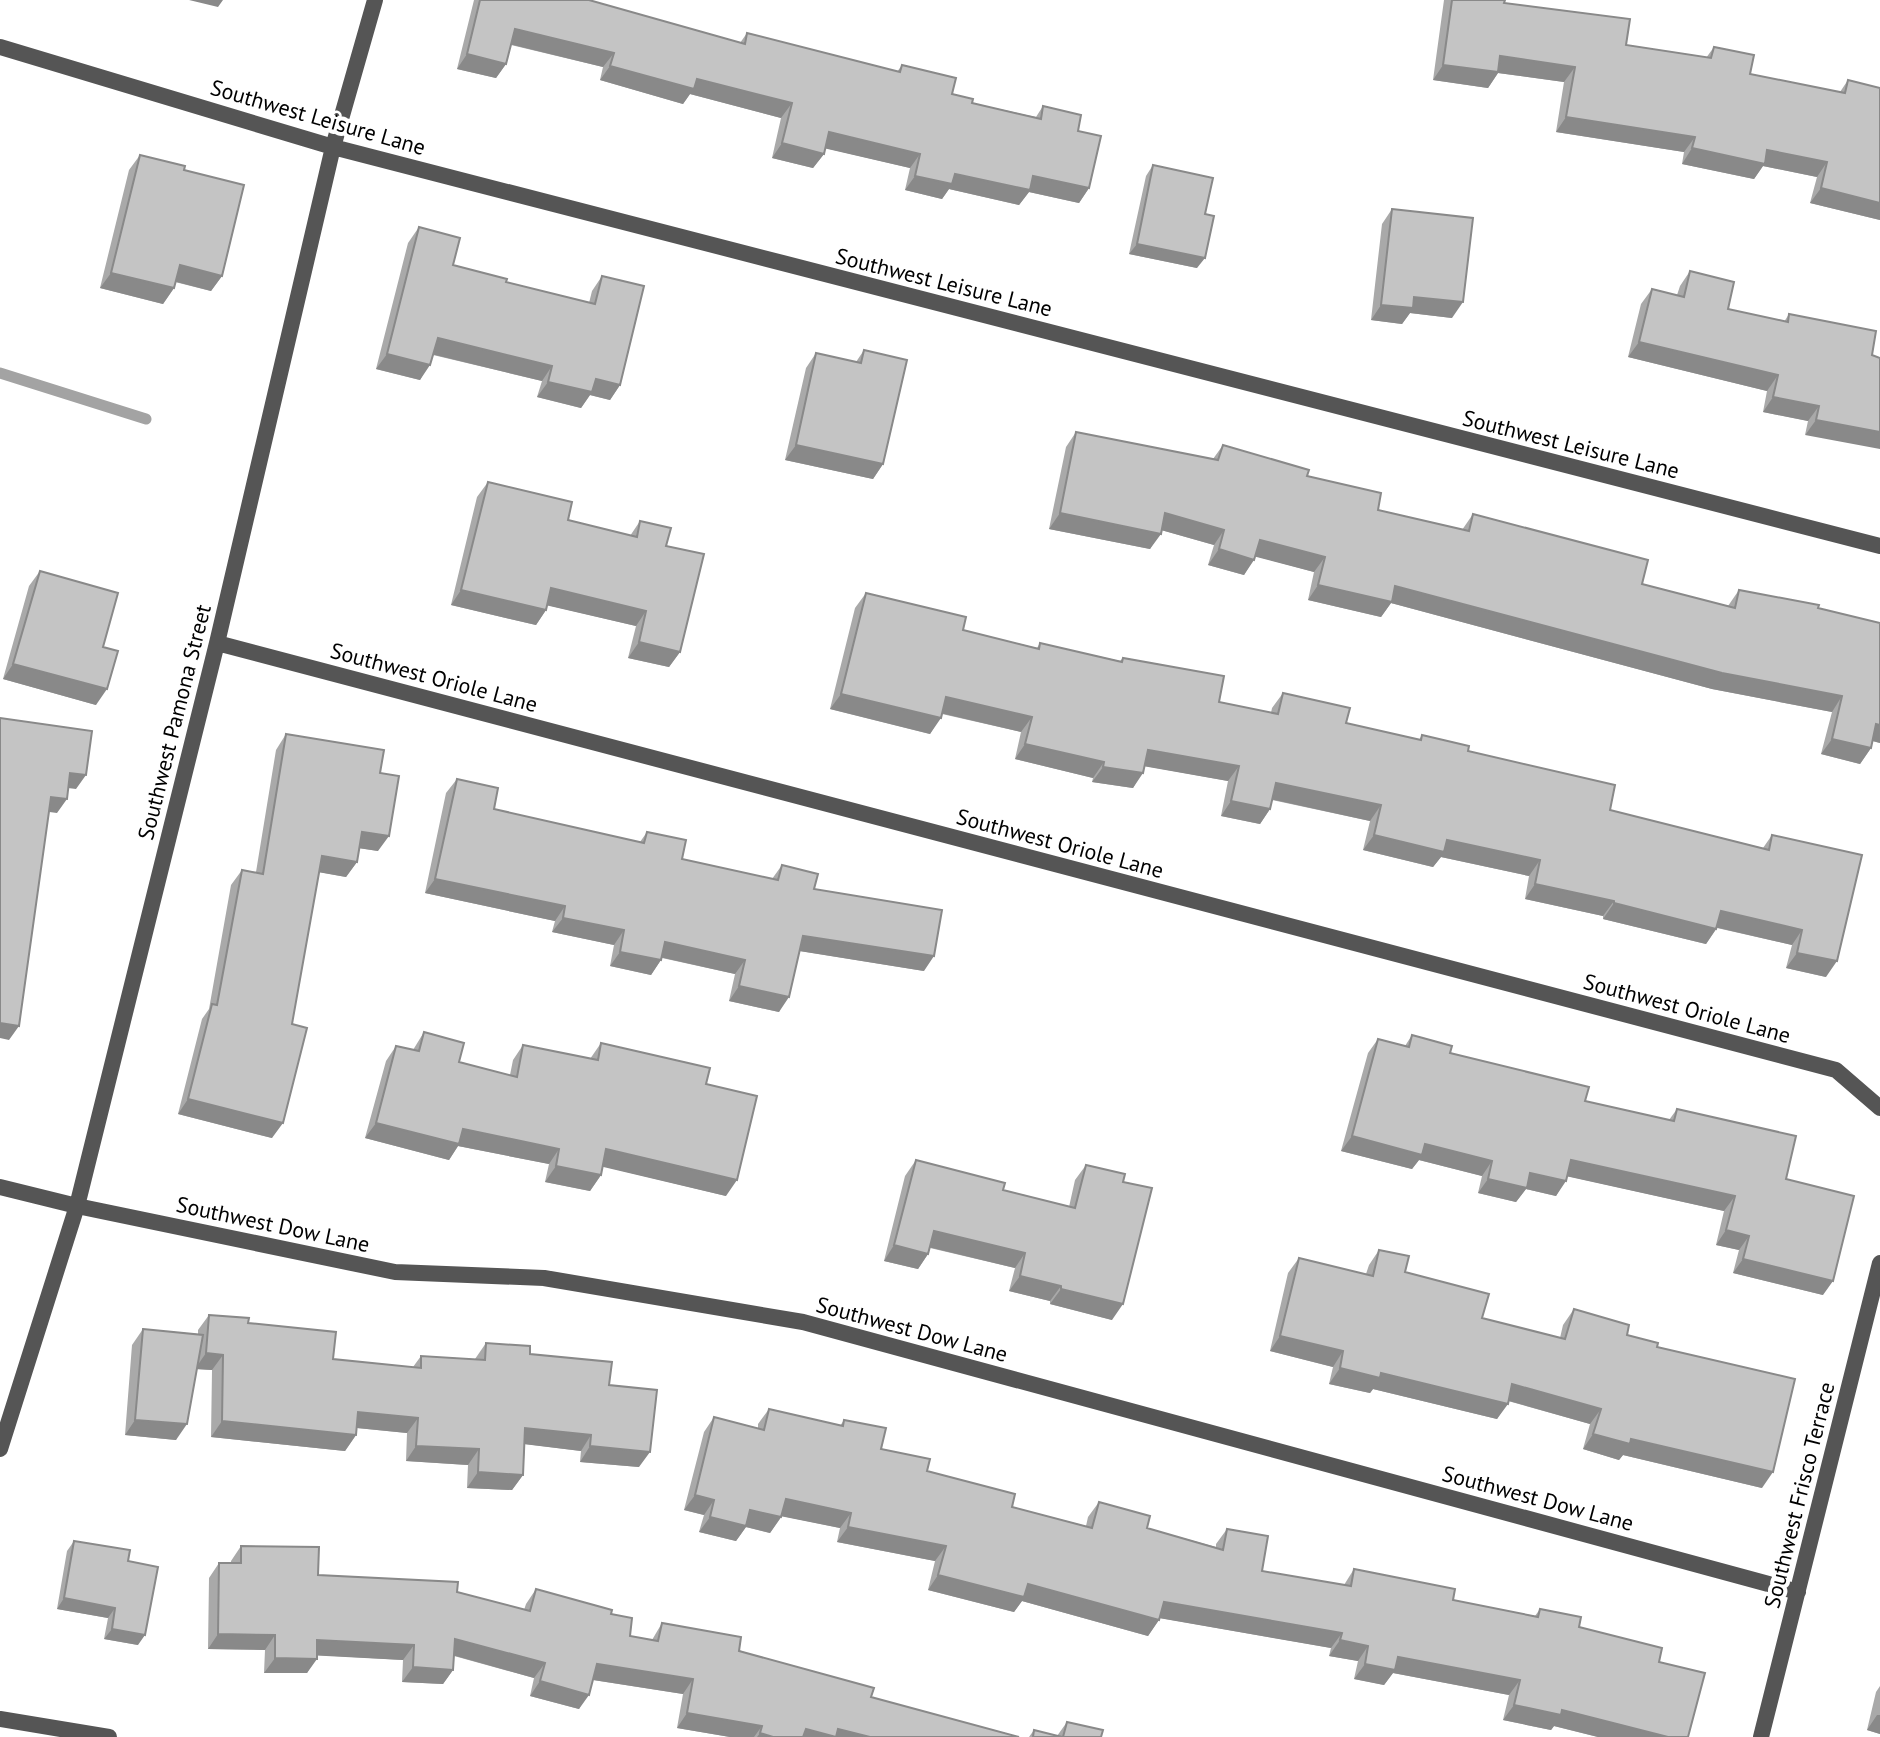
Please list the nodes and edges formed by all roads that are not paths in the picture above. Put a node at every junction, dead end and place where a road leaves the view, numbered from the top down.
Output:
1 (375, 0) edge
2 (0, 47) edge
3 (333, 147) junction
4 (1880, 546) edge
5 (217, 643) junction
6 (1880, 1108) edge
7 (0, 1187) edge
8 (77, 1206) junction
9 (1880, 1263) edge
10 (0, 1449) edge
11 (1798, 1592) junction
12 (0, 1719) edge
13 (109, 1737) edge
14 (1761, 1737) edge

1 - 3 street, Southwest Pamona Street
2 - 3 street, Southwest Leisure Lane
3 - 4 street, Southwest Leisure Lane
3 - 5 street, Southwest Pamona Street
5 - 6 street, Southwest Oriole Lane
5 - 8 street, Southwest Pamona Street
7 - 8 street, Southwest Dow Lane
8 - 10 street, Southwest Pamona Street
8 - 11 street, Southwest Dow Lane
9 - 11 street, Southwest Frisco Terrace
11 - 14 street, Southwest Frisco Terrace
12 - 13 street

